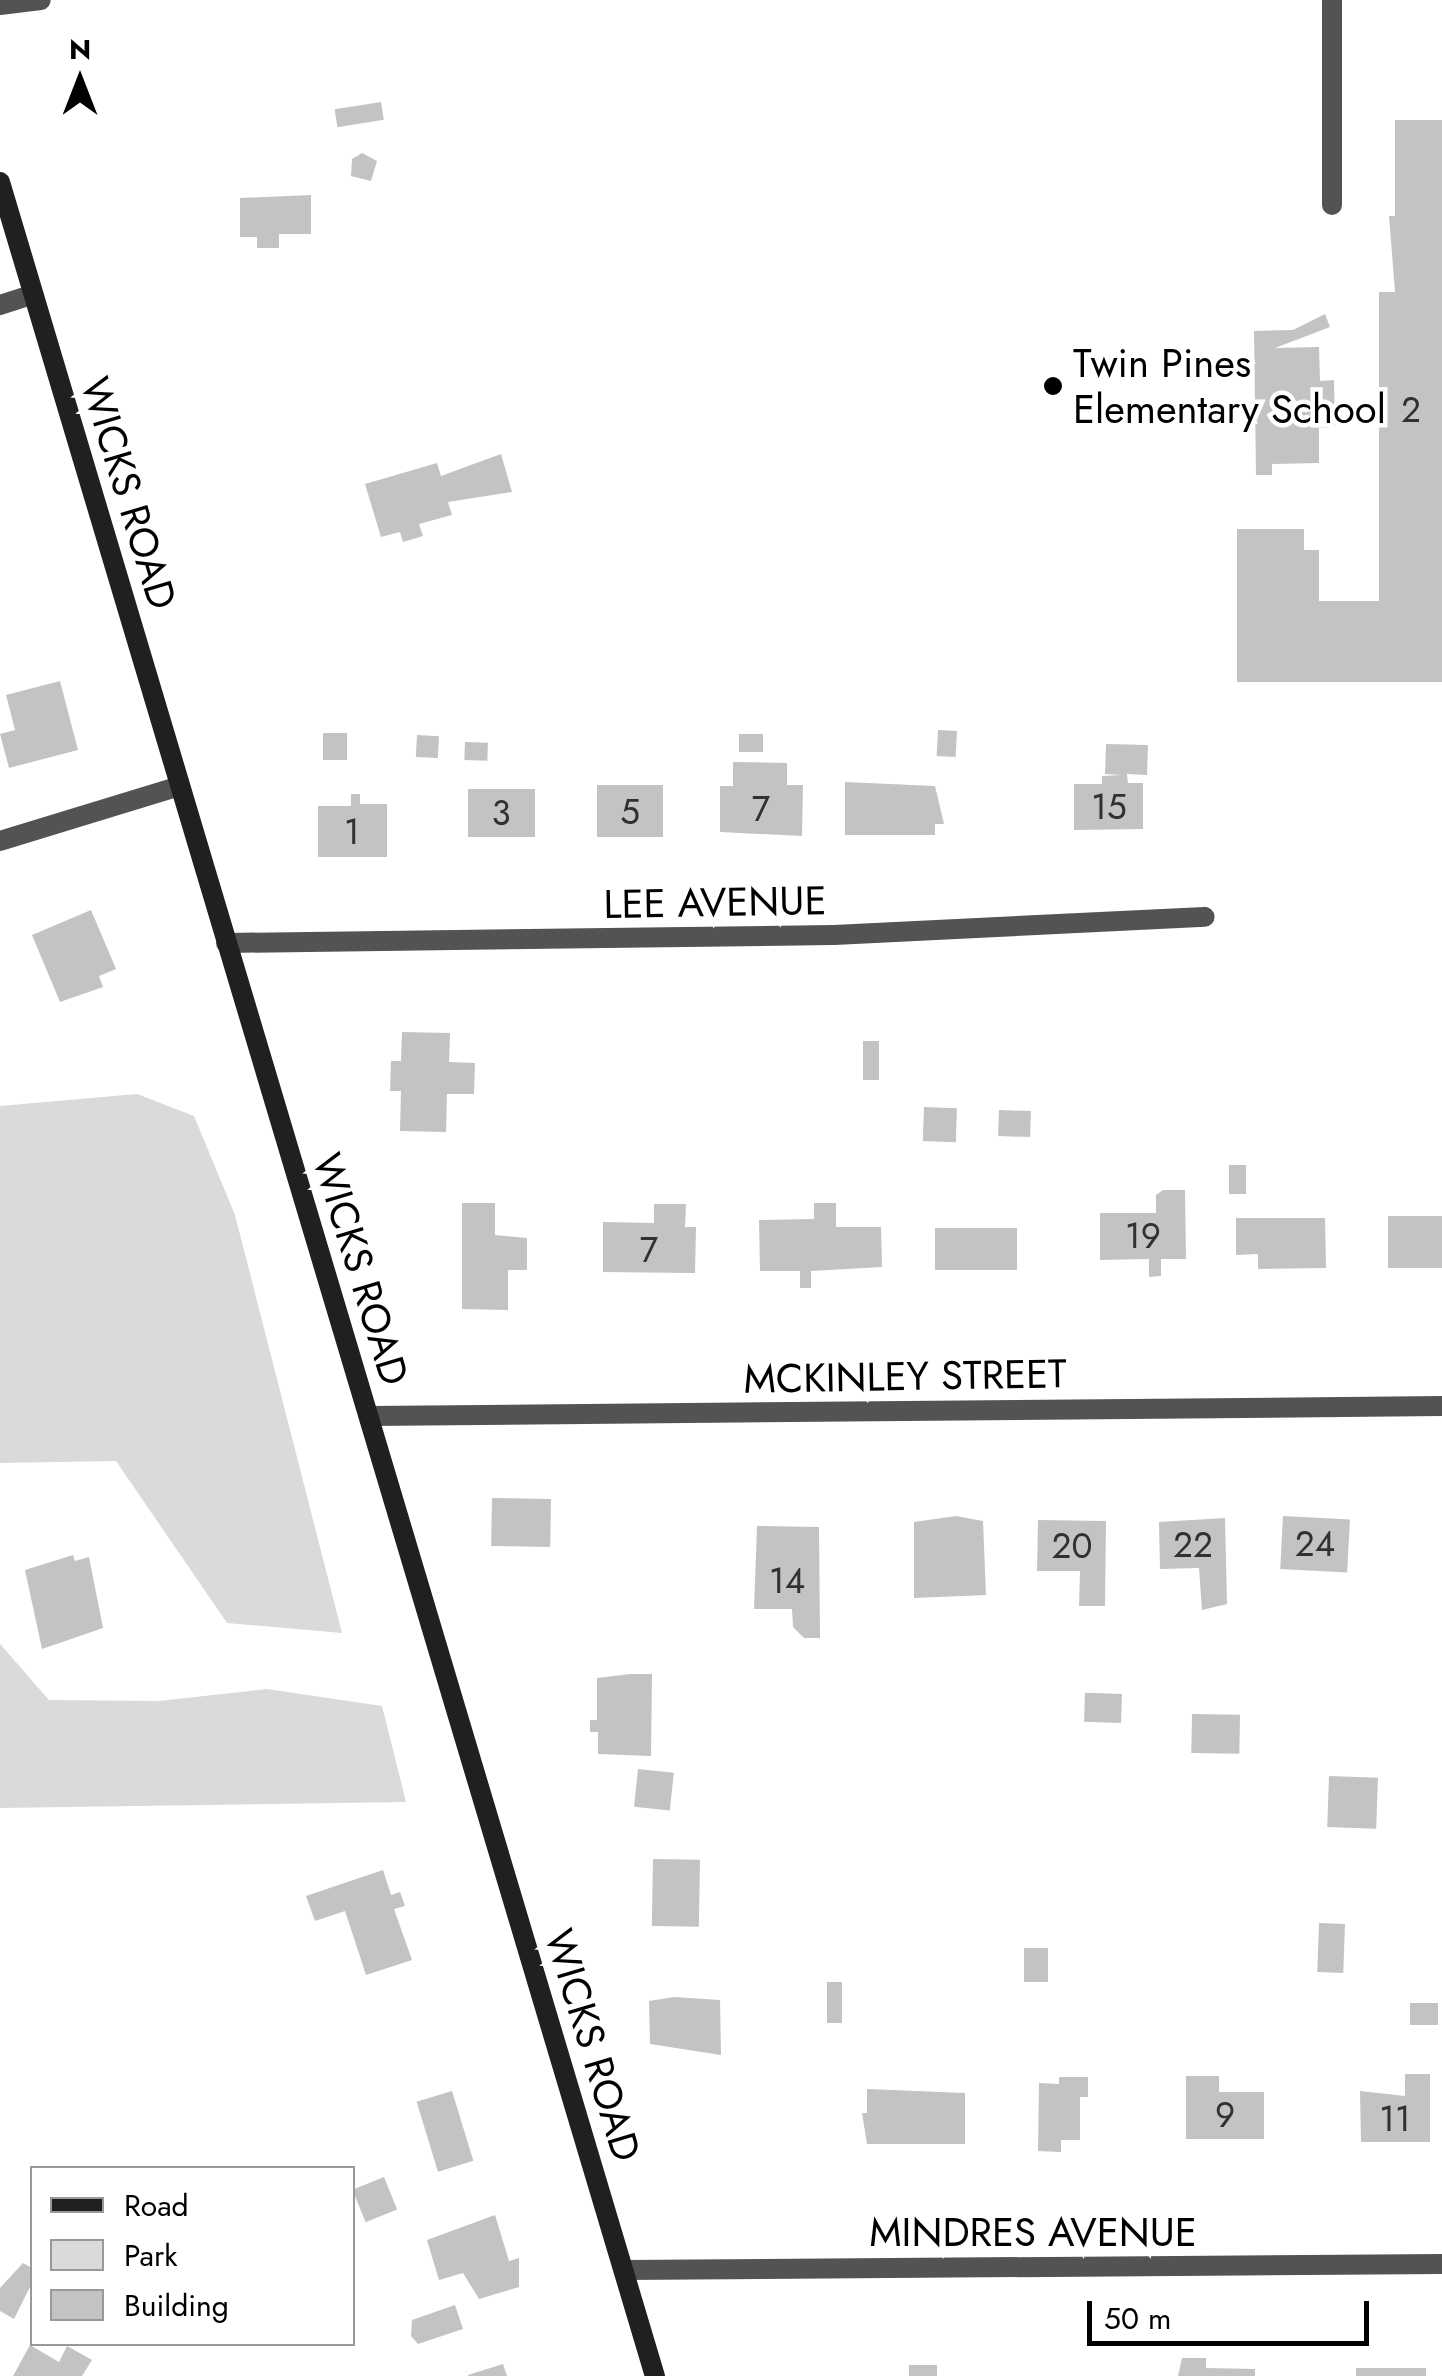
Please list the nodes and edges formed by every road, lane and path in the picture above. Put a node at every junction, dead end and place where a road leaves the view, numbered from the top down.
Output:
1 (41, 0) edge
2 (1332, 0) edge
3 (0, 5) edge
4 (0, 182) edge
5 (1332, 205) dead end
6 (34, 294) junction
7 (0, 304) edge
8 (180, 786) junction
9 (0, 841) edge
10 (1205, 916) dead end
11 (226, 943) junction
12 (1442, 1406) edge
13 (370, 1416) junction
14 (1442, 2264) edge
15 (624, 2270) junction
16 (655, 2376) edge

1 - 3 street
2 - 5 street
4 - 6 main road, WICKS ROAD
6 - 7 street
6 - 8 main road, WICKS ROAD
8 - 9 street
8 - 11 main road, WICKS ROAD
10 - 11 street, LEE AVENUE
11 - 13 main road, WICKS ROAD
12 - 13 street, MCKINLEY STREET
13 - 15 main road, WICKS ROAD
14 - 15 street, MINDRES AVENUE
15 - 16 main road, WICKS ROAD

